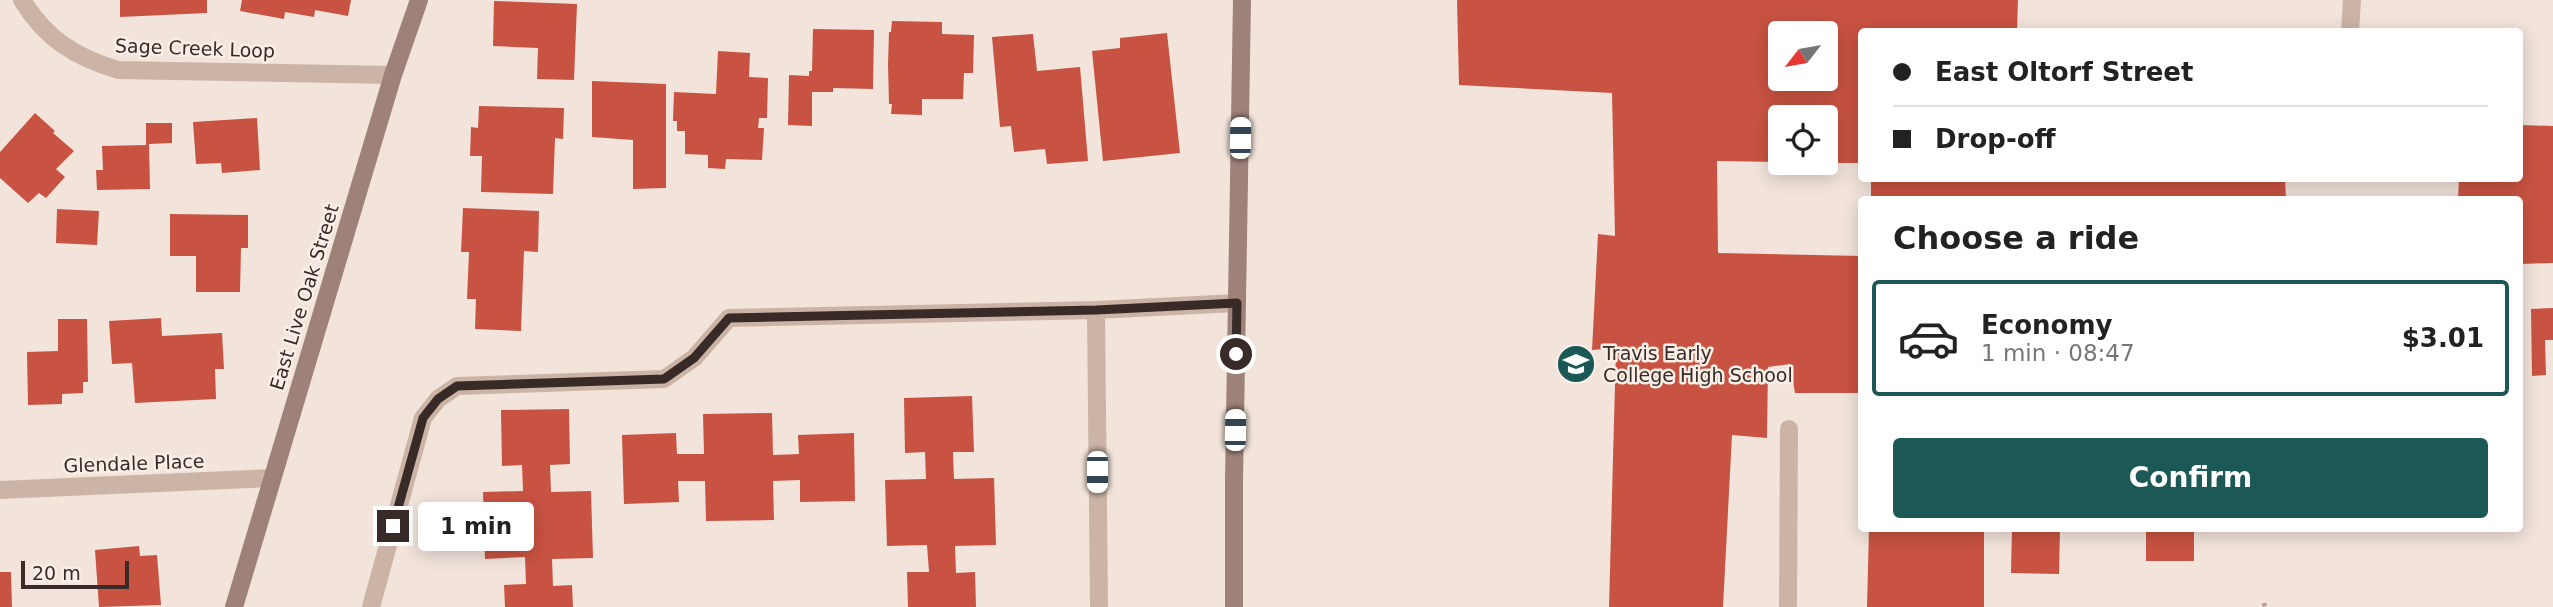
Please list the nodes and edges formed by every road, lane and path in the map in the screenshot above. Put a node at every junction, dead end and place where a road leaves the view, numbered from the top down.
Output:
1 (22, 0) edge
2 (419, 0) edge
3 (1242, 0) edge
4 (2352, 0) edge
5 (2350, 28) edge
6 (393, 75) junction
7 (1237, 303) junction
8 (1096, 310) junction
9 (1788, 429) dead end
10 (271, 478) junction
11 (0, 490) edge
12 (234, 607) edge
13 (371, 607) edge
14 (1098, 607) edge
15 (1234, 607) edge
16 (1788, 607) edge

1 - 6 street, Sage Creek Loop
2 - 6 street, East Live Oak Street
3 - 7 street
4 - 5 street
6 - 10 street, East Live Oak Street
7 - 8 street
7 - 15 street
8 - 13 street
8 - 14 street
9 - 16 street
10 - 11 street, Glendale Place
10 - 12 street, East Live Oak Street

